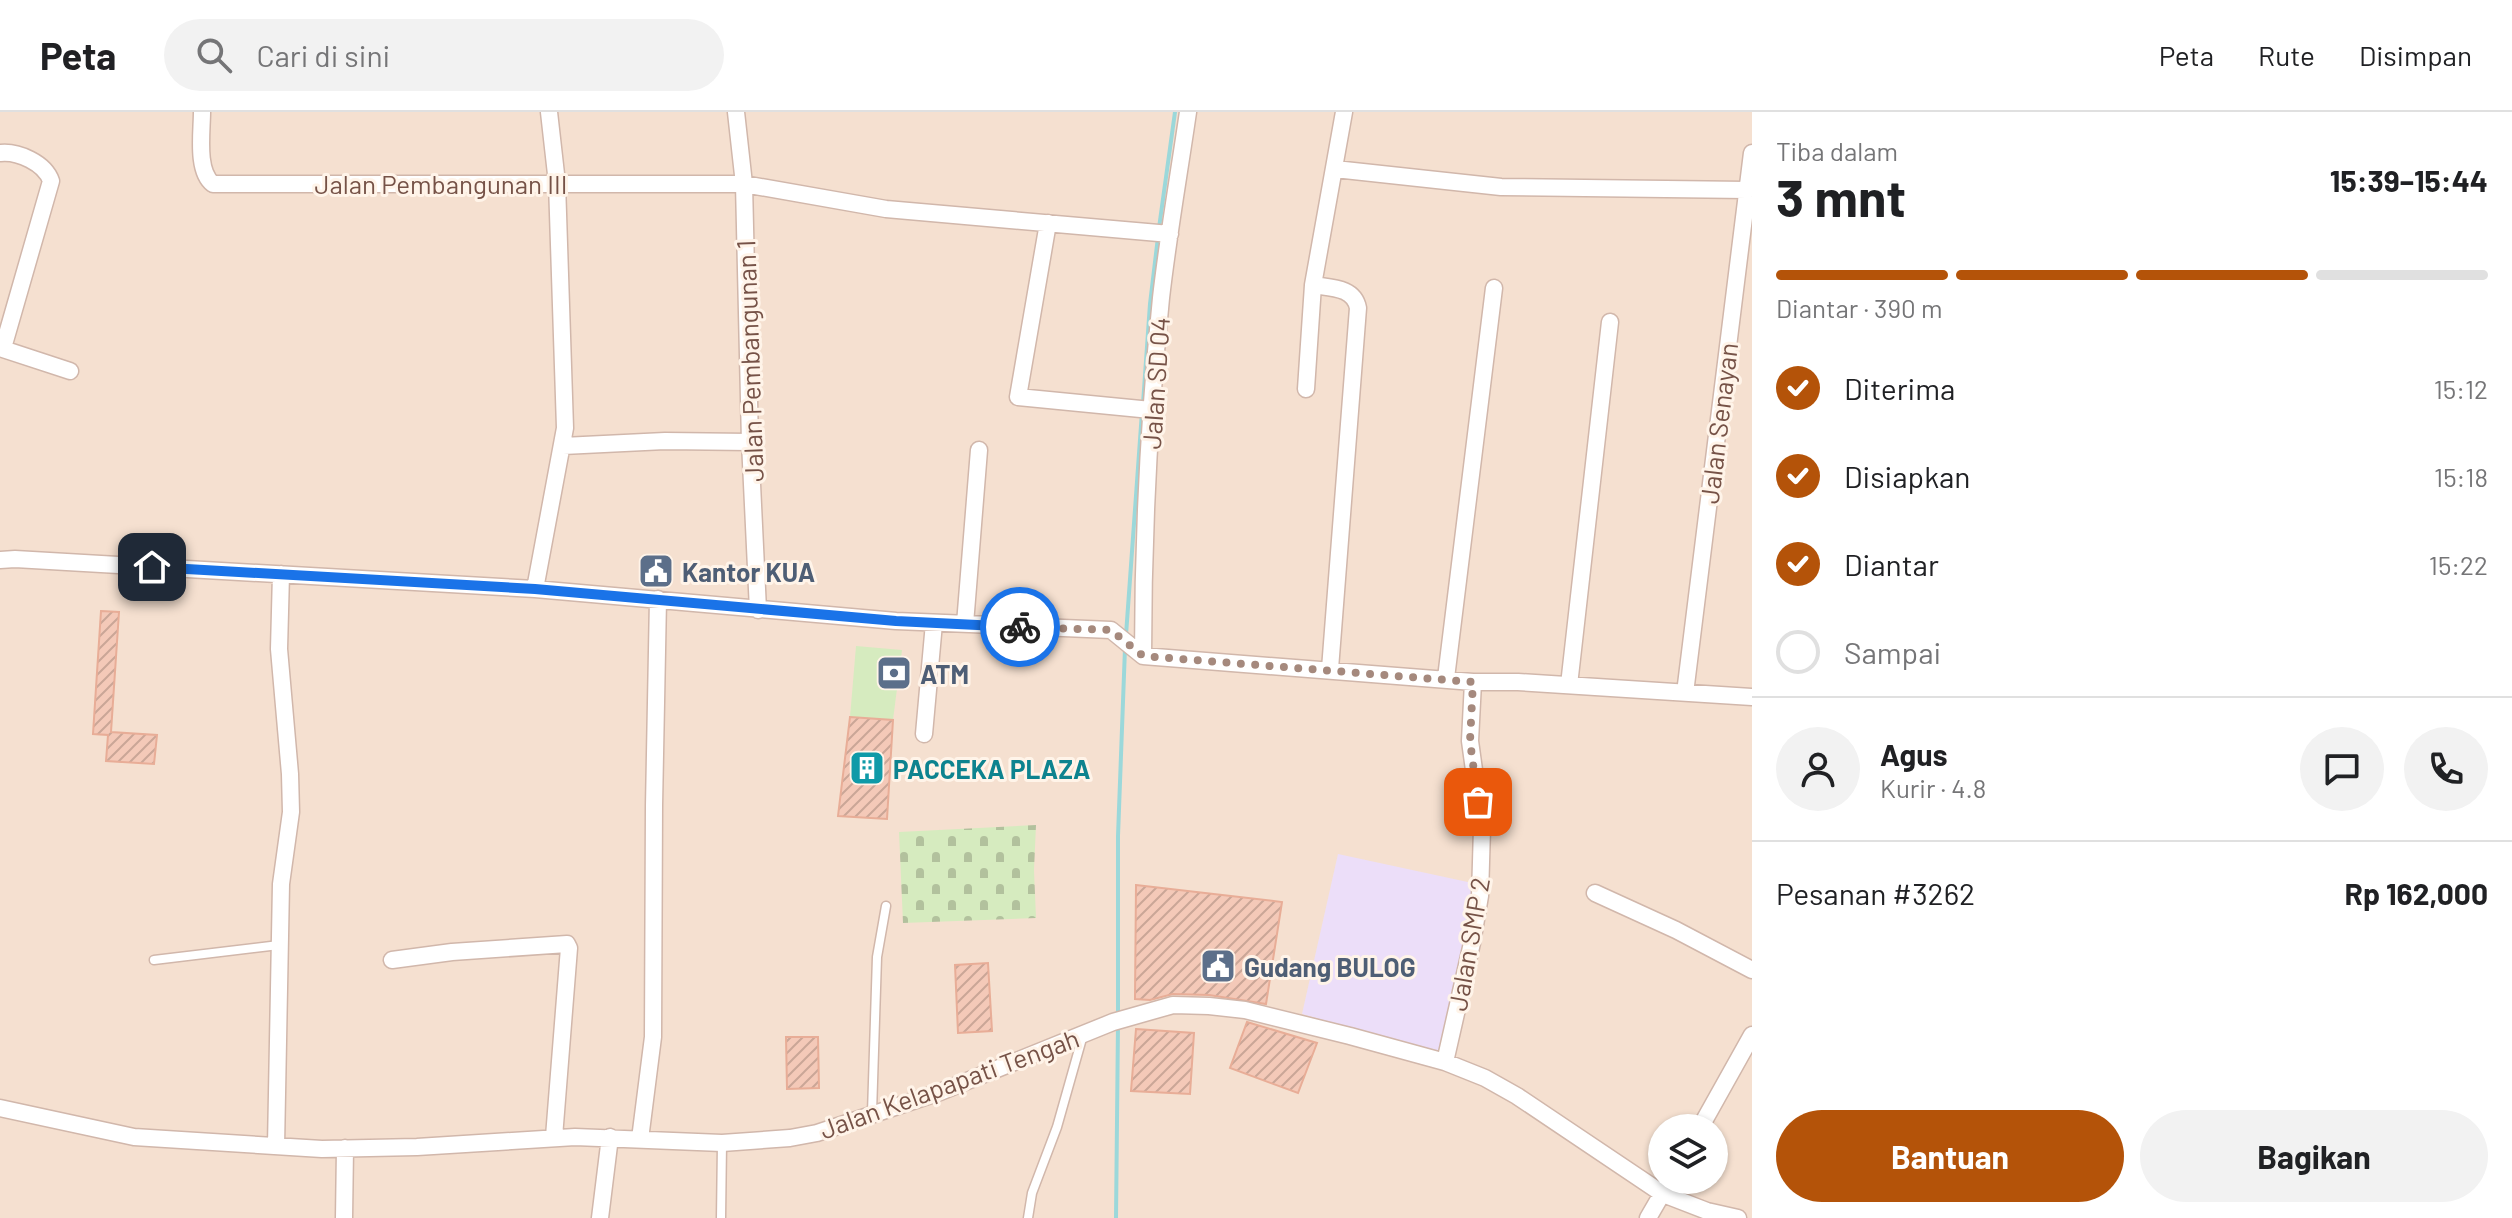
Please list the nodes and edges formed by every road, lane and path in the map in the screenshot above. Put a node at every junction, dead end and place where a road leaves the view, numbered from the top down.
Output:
1 (202, 112) edge
2 (549, 112) edge
3 (736, 112) edge
4 (1188, 112) edge
5 (1344, 112) edge
6 (0, 153) edge
7 (1752, 153) edge
8 (1335, 169) junction
9 (557, 183) junction
10 (744, 184) junction
11 (1747, 190) junction
12 (1048, 223) junction
13 (1161, 233) junction
14 (1313, 285) junction
15 (1734, 287) junction
16 (1494, 288) dead end
17 (1752, 289) edge
18 (1610, 322) dead end
19 (1, 348) edge
20 (70, 371) dead end
21 (1306, 389) dead end
22 (1146, 410) junction
23 (750, 442) junction
24 (563, 446) junction
25 (979, 450) dead end
26 (0, 560) edge
27 (281, 574) junction
28 (535, 589) junction
29 (658, 599) junction
30 (758, 610) junction
31 (934, 623) junction
32 (965, 624) junction
33 (1142, 656) junction
34 (1330, 669) junction
35 (1446, 678) junction
36 (1473, 682) junction
37 (1569, 685) junction
38 (1685, 693) junction
39 (1752, 697) edge
40 (924, 734) dead end
41 (1595, 893) dead end
42 (886, 906) dead end
43 (280, 945) junction
44 (154, 960) dead end
45 (392, 960) dead end
46 (1752, 970) edge
47 (1084, 1034) junction
48 (1752, 1035) edge
49 (1445, 1062) junction
50 (0, 1108) edge
51 (872, 1113) junction
52 (1708, 1114) edge
53 (554, 1137) junction
54 (610, 1137) junction
55 (640, 1139) junction
56 (722, 1143) junction
57 (276, 1146) junction
58 (345, 1148) junction
59 (1648, 1176) edge
60 (1662, 1194) edge
61 (1678, 1194) edge
62 (344, 1218) edge
63 (600, 1218) edge
64 (721, 1218) edge
65 (1028, 1218) edge
66 (1648, 1218) edge
67 (1738, 1218) edge

1 - 9 street, Jalan Pembangunan III
2 - 9 street
3 - 10 street, Jalan Pembangunan 1
4 - 13 street, Jalan SD 04
5 - 8 street
6 - 19 street
7 - 11 street, Jalan Senayan
8 - 11 street
8 - 14 street
9 - 10 street, Jalan Pembangunan III
9 - 24 street
10 - 12 street, Jalan Pembangunan III
10 - 23 street, Jalan Pembangunan 1
11 - 15 street, Jalan Senayan
12 - 13 street, Jalan Pembangunan III
12 - 22 street
13 - 22 street, Jalan SD 04
14 - 21 street
14 - 34 street
15 - 17 street
15 - 38 street, Jalan Senayan
16 - 35 street
18 - 37 street
19 - 20 street
22 - 33 street, Jalan SD 04
23 - 24 street
23 - 30 street, Jalan Pembangunan 1
24 - 28 street
25 - 32 street
26 - 27 street
27 - 28 street
27 - 43 street
28 - 29 street
29 - 30 street
29 - 55 street
30 - 31 street
31 - 32 street
31 - 40 street
32 - 33 street
33 - 34 street
34 - 35 street
35 - 36 street
36 - 37 street
36 - 49 street, Jalan SMP 2
37 - 38 street
38 - 39 street
41 - 46 street
42 - 51 lane
43 - 44 lane
43 - 57 street
45 - 53 street
47 - 49 street, Jalan Kelapapati Tengah
47 - 51 street, Jalan Kelapapati Tengah
47 - 65 lane
48 - 52 street
49 - 59 street, Jalan Kelapapati Tengah
50 - 57 street, Jalan Kelapapati Tengah
51 - 56 street, Jalan Kelapapati Tengah
53 - 54 street, Jalan Kelapapati Tengah
53 - 58 street, Jalan Kelapapati Tengah
54 - 55 street, Jalan Kelapapati Tengah
54 - 63 street
55 - 56 street, Jalan Kelapapati Tengah
56 - 64 lane
57 - 58 street, Jalan Kelapapati Tengah
58 - 62 street
60 - 66 street
61 - 67 street, Jalan Kelapapati Tengah

